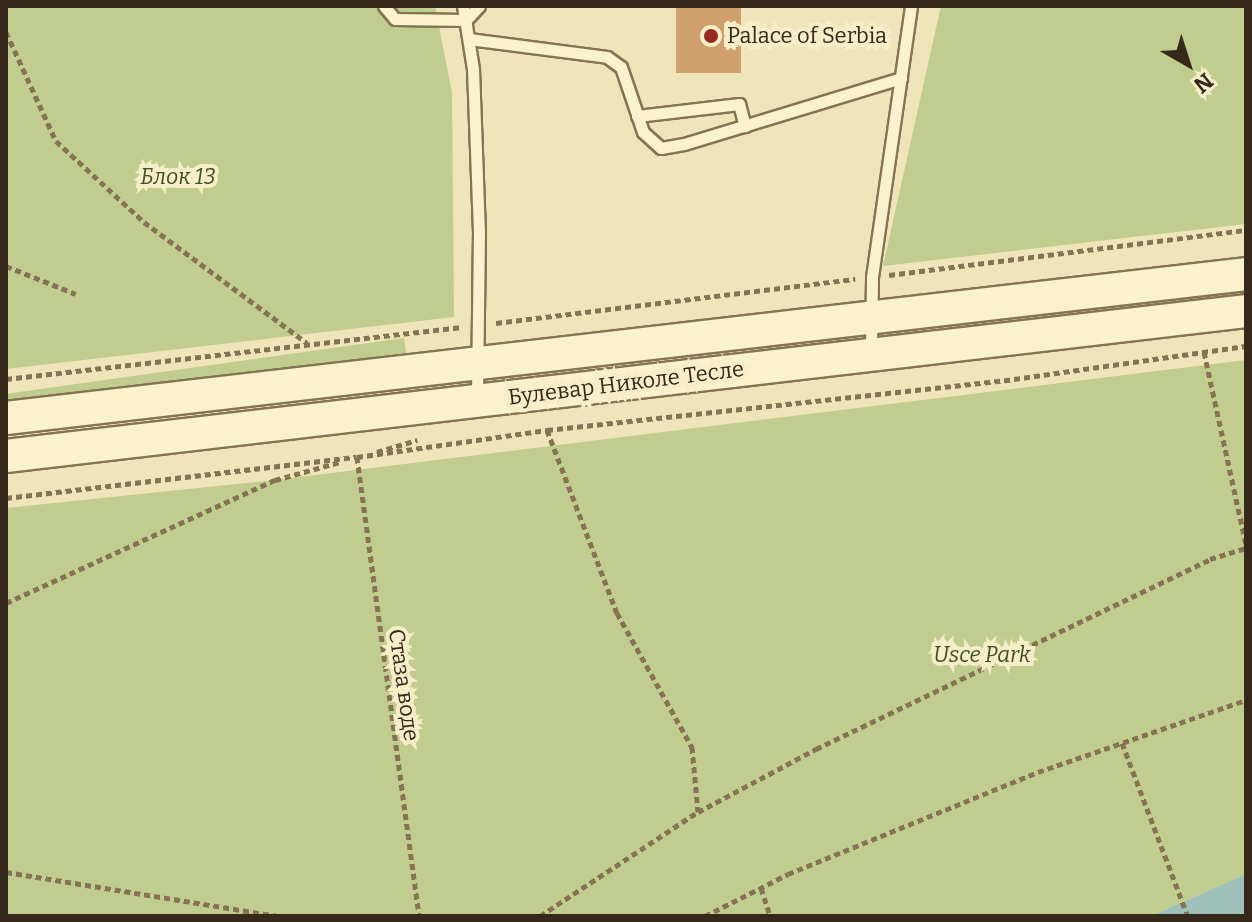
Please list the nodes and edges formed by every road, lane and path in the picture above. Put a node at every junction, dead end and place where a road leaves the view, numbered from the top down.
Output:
1 (384, 6) edge
2 (463, 6) edge
3 (479, 6) edge
4 (911, 6) edge
5 (466, 20) junction
6 (6, 32) edge
7 (469, 39) junction
8 (901, 78) junction
9 (637, 116) junction
10 (745, 126) junction
11 (6, 266) edge
12 (1246, 274) edge
13 (76, 294) dead end
14 (1246, 311) edge
15 (871, 318) junction
16 (478, 325) junction
17 (308, 344) junction
18 (1246, 346) edge
19 (1204, 352) junction
20 (871, 355) junction
21 (477, 363) junction
22 (6, 379) edge
23 (477, 401) junction
24 (6, 418) edge
25 (547, 430) junction
26 (430, 436) dead end
27 (6, 456) edge
28 (357, 457) junction
29 (6, 498) edge
30 (1246, 546) edge
31 (6, 603) edge
32 (1246, 700) edge
33 (1122, 743) junction
34 (698, 812) junction
35 (6, 872) edge
36 (761, 888) junction
37 (1187, 914) edge
38 (279, 916) edge
39 (419, 916) edge
40 (540, 916) edge
41 (705, 916) edge
42 (770, 916) edge

1 - 5 lane
2 - 5 lane
3 - 5 lane
4 - 8 lane
5 - 7 lane
6 - 17 path
7 - 9 lane
7 - 16 lane
8 - 10 lane
8 - 15 lane
9 - 10 lane
9 - 10 lane
11 - 13 path
12 - 15 main road, Булевар Николе Тесле
14 - 20 main road, Булевар Николе Тесле
15 - 20 lane
15 - 21 main road, Булевар Николе Тесле
16 - 17 path
16 - 21 lane
17 - 22 path
18 - 19 path
19 - 25 path
19 - 30 path
20 - 23 main road, Булевар Николе Тесле
21 - 23 lane
21 - 24 main road, Булевар Николе Тесле
23 - 27 main road, Булевар Николе Тесле
25 - 28 path
25 - 34 path
26 - 28 path
28 - 29 path
28 - 31 path
28 - 39 path, Стаза воде
30 - 34 path
32 - 33 path
33 - 36 path
33 - 37 path
34 - 40 path
35 - 38 path
36 - 41 path
36 - 42 path

